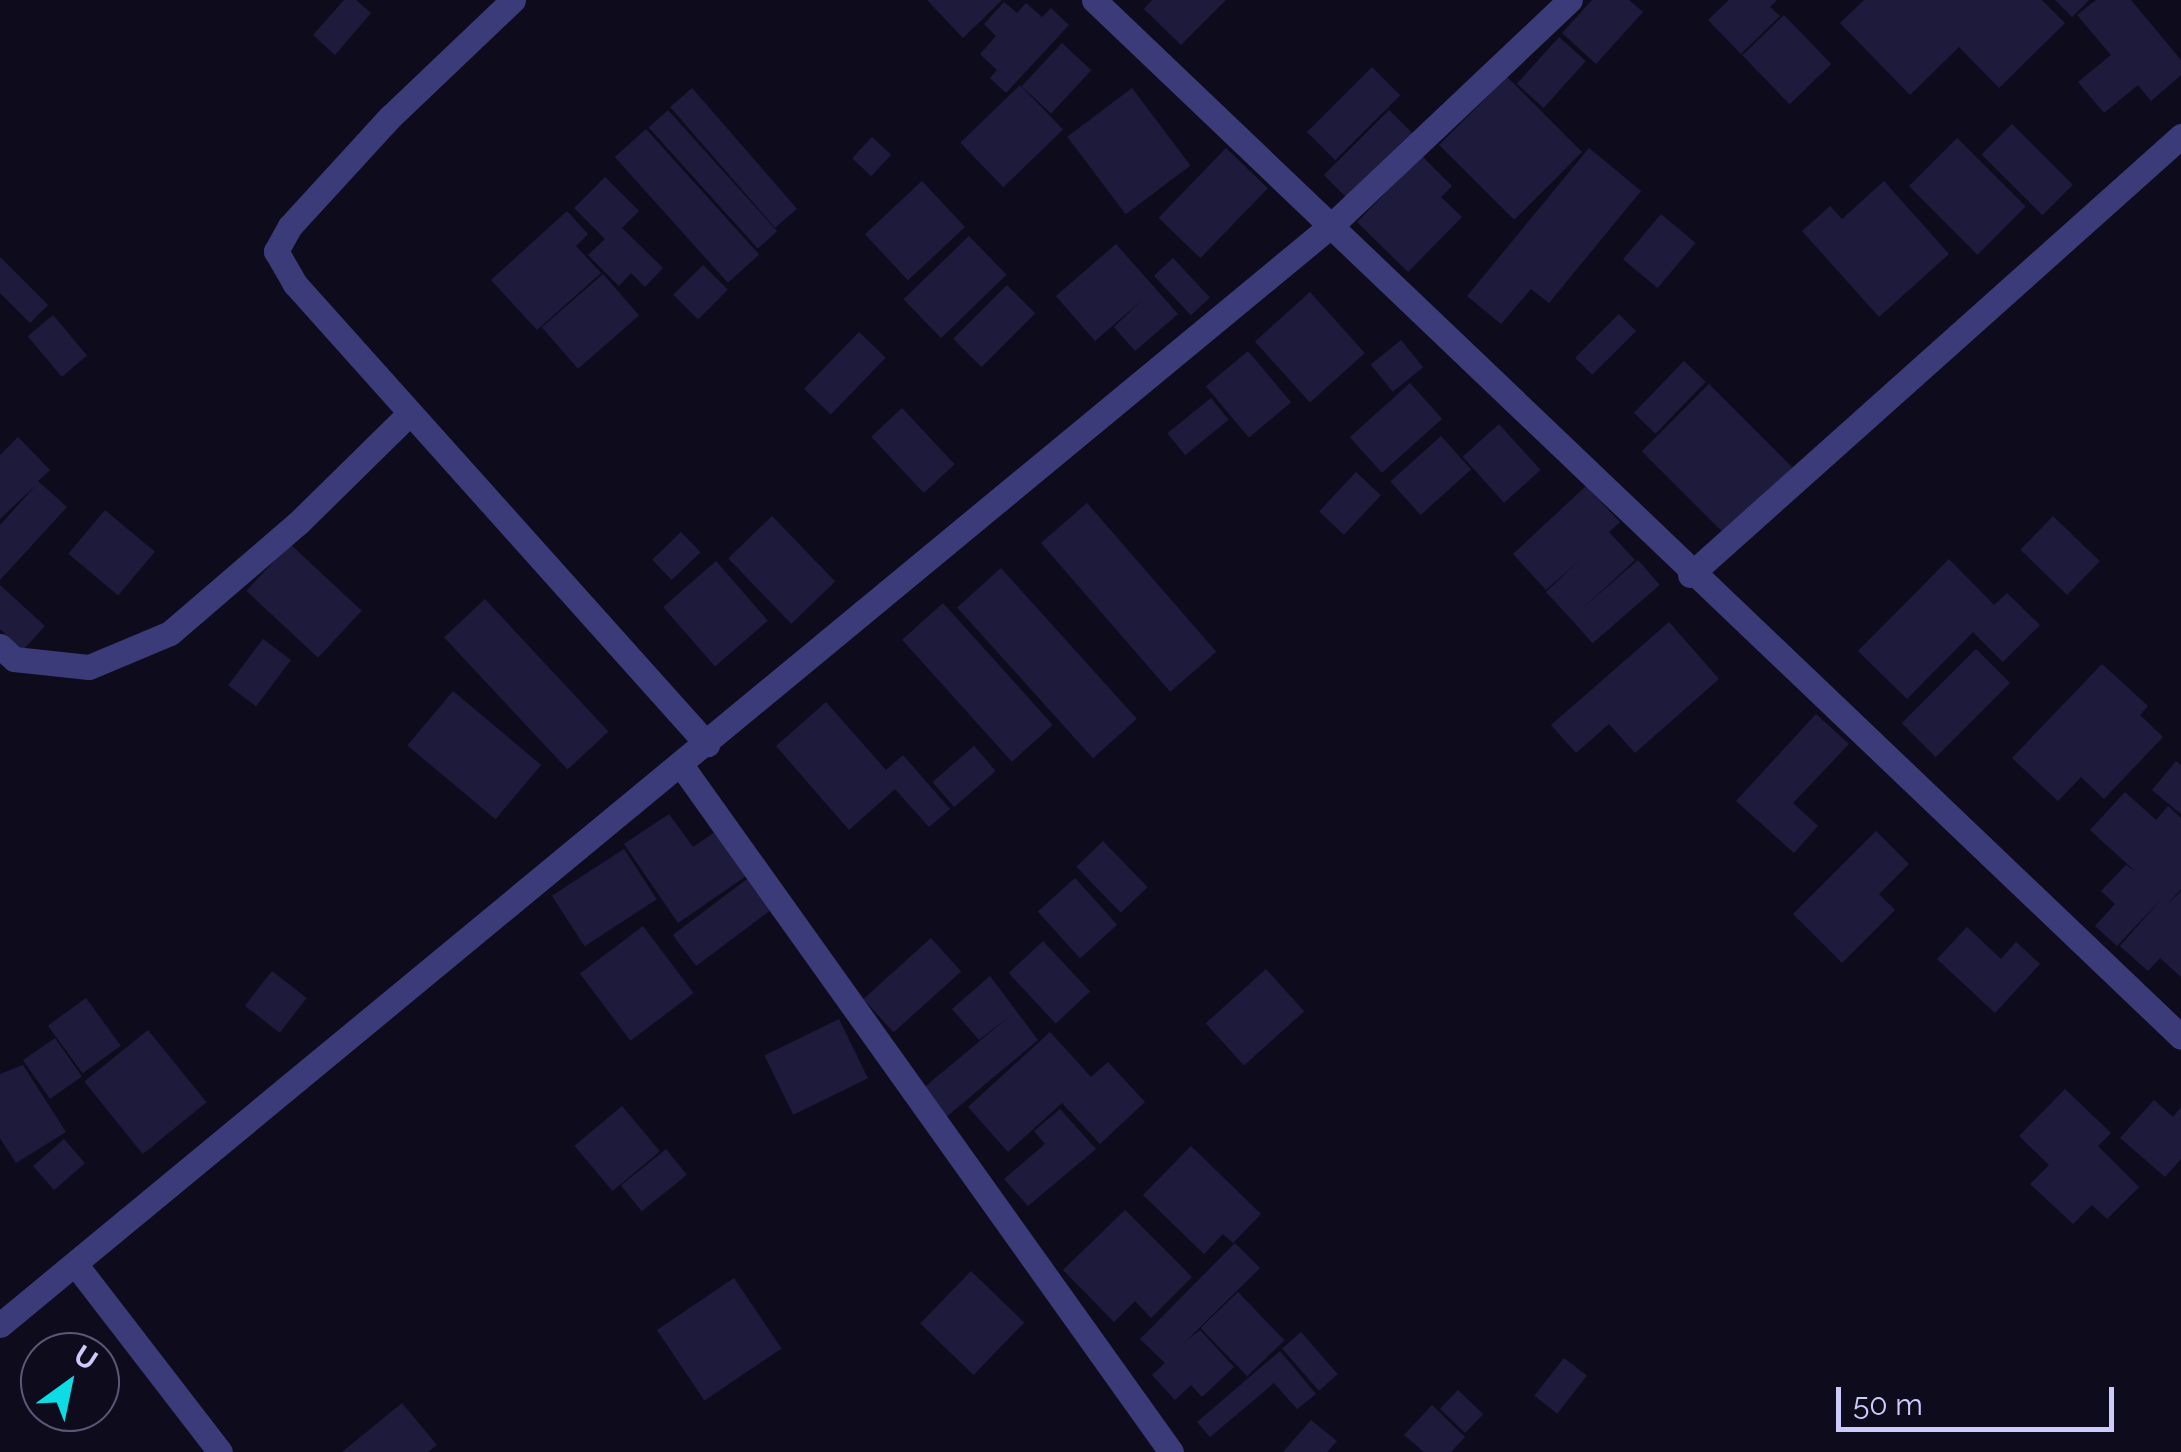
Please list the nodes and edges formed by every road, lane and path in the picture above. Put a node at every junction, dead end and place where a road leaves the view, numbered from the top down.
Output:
1 (512, 0) edge
2 (1094, 0) edge
3 (1570, 0) edge
4 (2181, 136) edge
5 (1333, 224) junction
6 (409, 414) junction
7 (1690, 575) junction
8 (0, 646) edge
9 (707, 744) junction
10 (681, 765) junction
11 (2181, 1038) edge
12 (76, 1264) junction
13 (0, 1325) edge
14 (220, 1452) edge
15 (1172, 1452) edge

1 - 6 street
2 - 5 street
3 - 5 street
4 - 7 street
5 - 7 street
5 - 9 street
6 - 8 street
6 - 9 street
7 - 11 street
9 - 10 street
10 - 12 street
10 - 15 street
12 - 13 street
12 - 14 street

